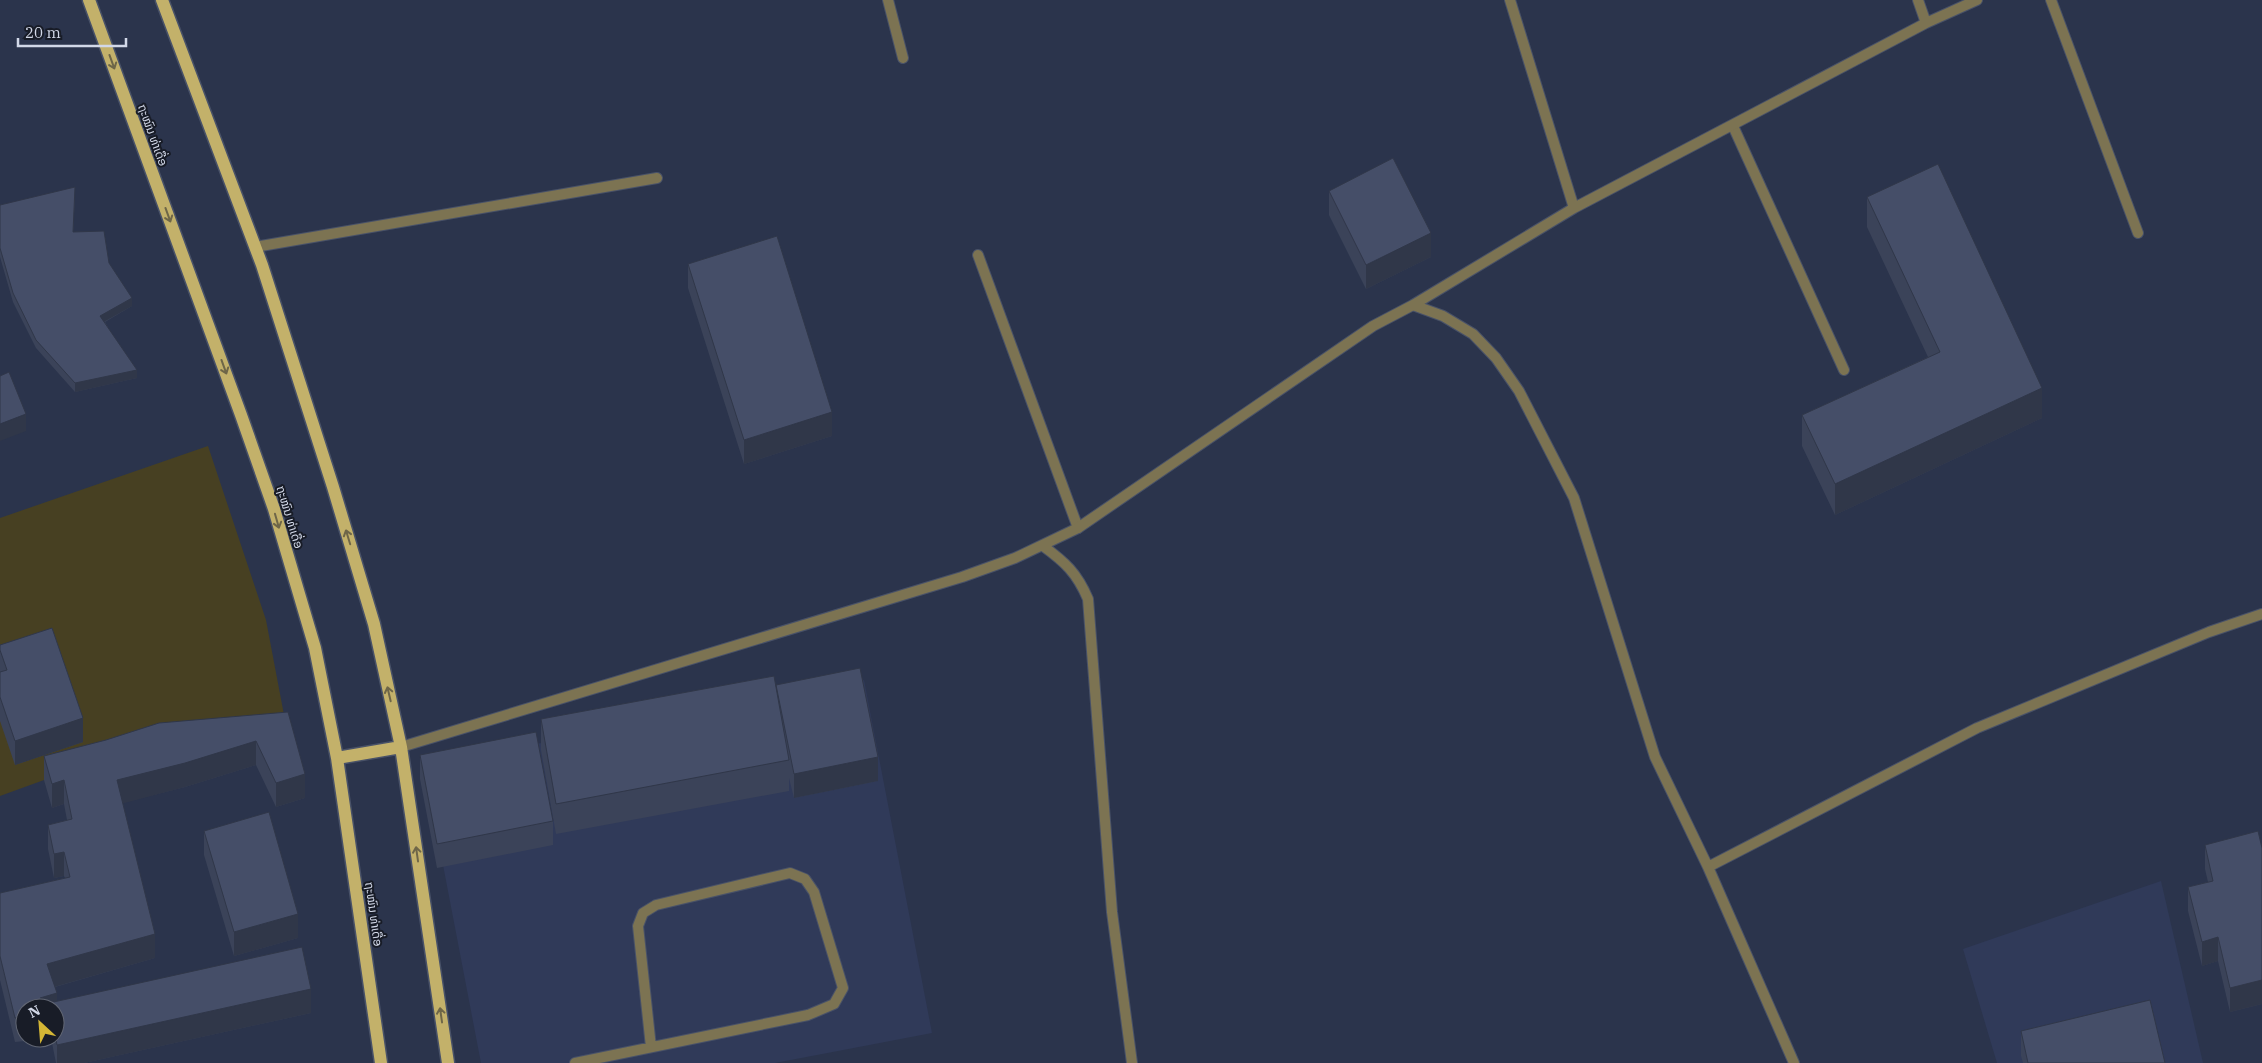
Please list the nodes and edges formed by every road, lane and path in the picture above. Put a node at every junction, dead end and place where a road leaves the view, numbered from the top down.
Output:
1 (90, 0) edge
2 (162, 0) edge
3 (888, 0) edge
4 (1510, 0) edge
5 (1918, 0) edge
6 (1976, 0) edge
7 (2051, 0) edge
8 (1926, 23) junction
9 (903, 58) dead end
10 (1733, 126) junction
11 (657, 178) dead end
12 (1574, 208) junction
13 (2138, 233) dead end
14 (255, 247) junction
15 (978, 256) dead end
16 (1413, 304) junction
17 (1844, 370) dead end
18 (1078, 528) junction
19 (1043, 546) junction
20 (2262, 614) edge
21 (401, 747) junction
22 (337, 758) junction
23 (1708, 867) junction
24 (651, 1047) junction
25 (381, 1063) edge
26 (448, 1063) edge
27 (575, 1063) edge
28 (1132, 1063) edge
29 (1794, 1063) edge

1 -> 22 main road, ຖະໝົນ ທ່າເດື່ອ
2 - 14 main road
3 - 9 street
4 - 12 street
5 - 8 street
6 - 8 street
7 - 13 street
8 - 10 street
10 - 12 street
10 - 17 street
11 - 14 street
12 - 16 street
21 -> 14 main road
15 - 18 street
16 - 18 street
16 - 23 street
18 - 19 street
19 - 21 street
19 - 28 street
20 - 23 street
21 - 22 main road
26 -> 21 main road
22 - 25 main road, ຖະໝົນ ທ່າເດື່ອ
23 - 29 street
24 - 24 street
24 - 27 street

